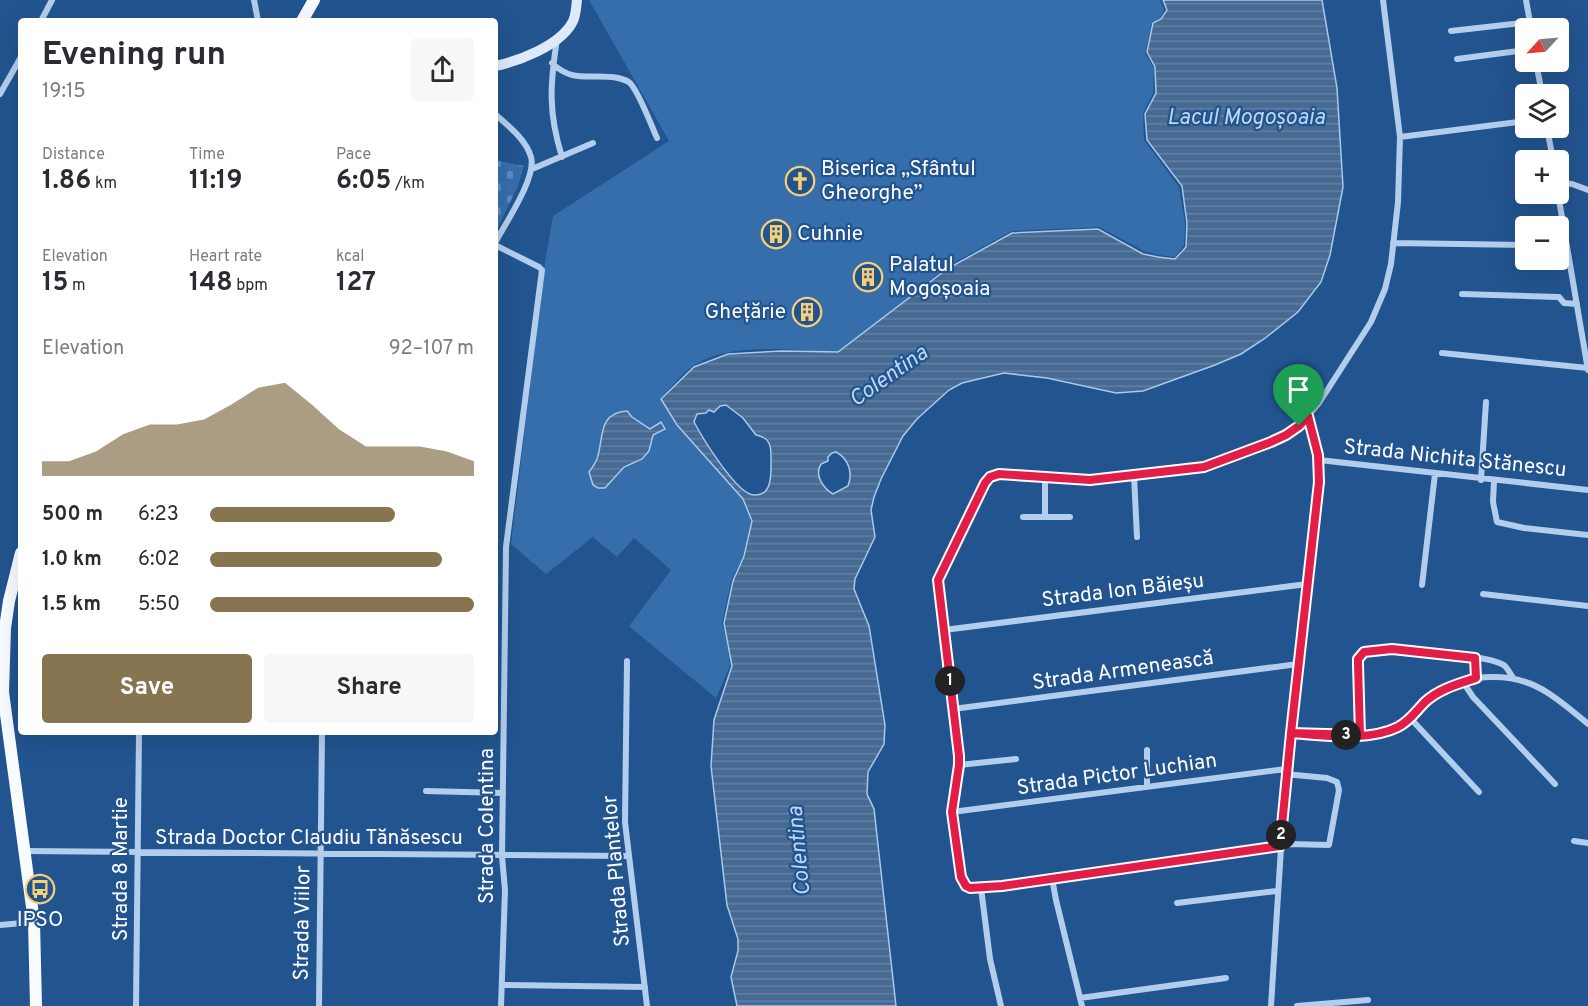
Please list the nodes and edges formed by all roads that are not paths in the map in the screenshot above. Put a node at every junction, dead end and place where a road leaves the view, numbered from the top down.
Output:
1 (52, 0) edge
2 (254, 0) edge
3 (314, 0) edge
4 (577, 0) edge
5 (1383, 0) edge
6 (1526, 0) edge
7 (43, 18) edge
8 (257, 18) edge
9 (304, 18) edge
10 (1529, 18) edge
11 (1515, 26) edge
12 (1451, 31) dead end
13 (557, 38) junction
14 (1515, 51) edge
15 (1457, 59) dead end
16 (18, 62) edge
17 (552, 63) junction
18 (498, 65) edge
19 (0, 94) edge
20 (498, 117) edge
21 (1515, 122) edge
22 (1400, 137) junction
23 (657, 138) dead end
24 (593, 143) dead end
25 (562, 157) junction
26 (532, 169) junction
27 (1569, 184) edge
28 (1588, 190) edge
29 (498, 238) edge
30 (1393, 243) junction
31 (1515, 245) edge
32 (498, 246) edge
33 (1569, 258) edge
34 (1462, 294) dead end
35 (1577, 304) junction
36 (1442, 353) dead end
37 (1588, 369) edge
38 (1486, 402) dead end
39 (1308, 416) junction
40 (1319, 460) junction
41 (1435, 474) junction
42 (1134, 475) junction
43 (1045, 476) junction
44 (1481, 480) junction
45 (1494, 481) junction
46 (1588, 490) edge
47 (1023, 517) dead end
48 (1045, 517) junction
49 (1070, 517) dead end
50 (1588, 535) edge
51 (1137, 537) dead end
52 (18, 565) edge
53 (498, 565) edge
54 (505, 565) junction
55 (1306, 584) junction
56 (1422, 585) dead end
57 (1483, 594) dead end
58 (1588, 606) edge
59 (2, 627) edge
60 (944, 630) junction
61 (1475, 658) junction
62 (627, 661) dead end
63 (1298, 664) junction
64 (1476, 678) junction
65 (1513, 678) junction
66 (1463, 682) junction
67 (953, 709) junction
68 (1411, 719) junction
69 (1588, 724) edge
70 (1291, 733) junction
71 (139, 735) edge
72 (322, 735) edge
73 (1360, 735) junction
74 (1148, 750) dead end
75 (1016, 759) dead end
76 (959, 765) junction
77 (1286, 772) junction
78 (1555, 784) dead end
79 (1147, 787) junction
80 (426, 791) dead end
81 (1479, 792) dead end
82 (503, 793) junction
83 (952, 812) junction
84 (1574, 841) dead end
85 (1588, 843) edge
86 (1280, 846) junction
87 (24, 851) junction
88 (138, 853) junction
89 (320, 853) junction
90 (502, 856) junction
91 (629, 856) junction
92 (1052, 878) junction
93 (981, 888) junction
94 (1277, 891) junction
95 (1177, 903) dead end
96 (34, 922) junction
97 (0, 925) edge
98 (1226, 978) dead end
99 (502, 986) junction
100 (645, 987) junction
101 (1080, 998) junction
102 (1368, 1000) dead end
103 (36, 1006) edge
104 (136, 1006) edge
105 (319, 1006) edge
106 (501, 1006) edge
107 (647, 1006) edge
108 (1001, 1006) edge
109 (1082, 1006) edge
110 (1271, 1006) edge
111 (1297, 1006) edge

1 - 7 street
2 - 8 street
3 - 9 main road
4 - 13 street
5 - 22 street
6 - 10 street
11 - 12 street
13 - 17 street
13 - 18 street
14 - 15 street
16 - 19 street
17 - 23 street
17 - 25 street
20 - 26 street
21 - 22 street
22 - 30 street
24 - 25 street
25 - 26 street
26 - 29 street
27 - 28 street
30 - 31 street
30 - 39 street
32 - 54 street, Strada Colentina
33 - 35 street
34 - 35 street
35 - 37 street
36 - 37 street
38 - 44 street
39 - 40 street
39 - 42 street
40 - 41 street, Strada Nichita Stănescu
40 - 55 street
41 - 44 street, Strada Nichita Stănescu
41 - 56 street
42 - 43 street
42 - 51 street
43 - 48 street
43 - 60 street
44 - 45 street, Strada Nichita Stănescu
45 - 46 street, Strada Nichita Stănescu
45 - 50 street
47 - 48 street
48 - 49 street
52 - 59 main road
53 - 54 street
54 - 82 street, Strada Colentina
55 - 60 street, Strada Ion Băieșu
55 - 63 street
57 - 58 street
59 - 87 main road
60 - 67 street
61 - 64 street
61 - 65 street
61 - 73 street
62 - 91 street, Strada Plantelor
63 - 67 street, Strada Armenească
63 - 70 street
64 - 65 street
64 - 66 street
65 - 69 street
66 - 68 street
66 - 78 street
67 - 76 street
68 - 73 street
68 - 81 street
70 - 73 street
70 - 77 street
71 - 88 street, Strada 8 Martie
72 - 89 street, Strada Viilor
74 - 79 street
75 - 76 street
76 - 83 street
77 - 79 street, Strada Pictor Luchian
77 - 86 street
77 - 86 street, Strada Pictor Luchian
79 - 83 street, Strada Pictor Luchian
80 - 82 street
82 - 90 street, Strada Colentina
83 - 93 street
84 - 85 street
86 - 92 street
86 - 94 street
87 - 88 street, Strada Doctor Claudiu Tănăsescu
87 - 96 main road
88 - 89 street, Strada Doctor Claudiu Tănăsescu
88 - 104 street, Strada 8 Martie
89 - 90 street, Strada Doctor Claudiu Tănăsescu
89 - 105 street, Strada Viilor
90 - 91 street, Strada Doctor Claudiu Tănăsescu
90 - 99 street, Strada Colentina
91 - 100 street, Strada Plantelor
92 - 93 street
92 - 101 street
93 - 108 street
94 - 95 street
94 - 110 street
96 - 97 street
96 - 103 main road
98 - 101 street
99 - 100 street
99 - 106 street, Strada Colentina
100 - 107 street, Strada Plantelor
101 - 109 street
102 - 111 street

